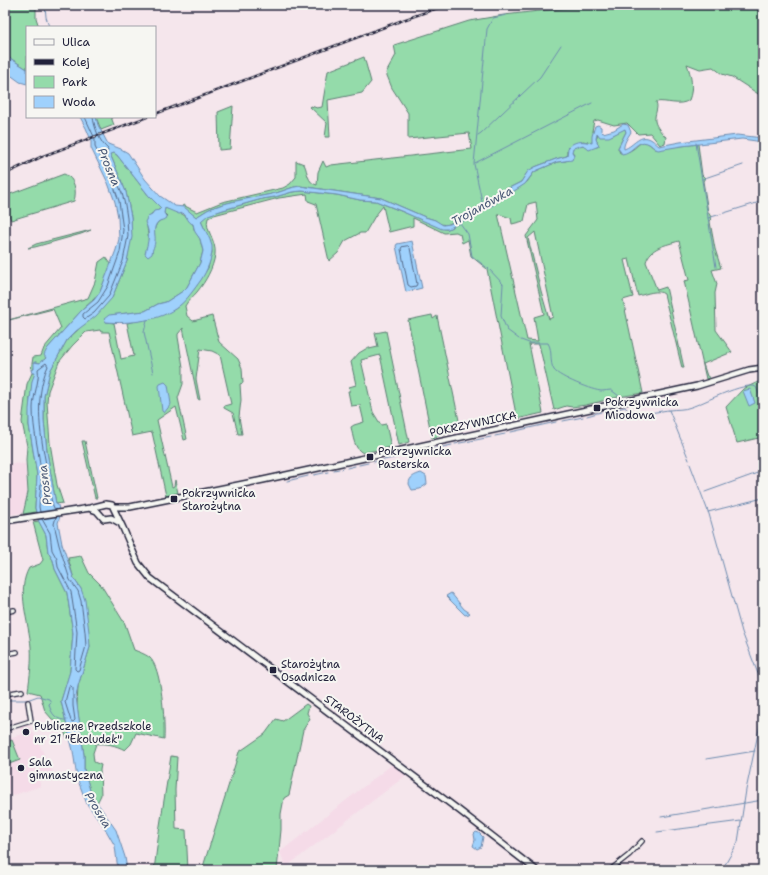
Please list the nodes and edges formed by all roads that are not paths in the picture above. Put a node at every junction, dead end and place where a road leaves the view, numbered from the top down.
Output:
1 (763, 368) edge
2 (102, 506) junction
3 (90, 508) junction
4 (128, 508) junction
5 (114, 510) junction
6 (99, 513) junction
7 (111, 518) junction
8 (5, 521) edge
9 (121, 523) junction
10 (14, 610) dead end
11 (5, 612) edge
12 (17, 652) dead end
13 (5, 654) edge
14 (22, 691) dead end
15 (5, 694) edge
16 (28, 702) dead end
17 (5, 728) edge
18 (642, 841) dead end
19 (536, 870) edge
20 (610, 870) edge

1 - 4 street, POKRZYWNICKA
2 - 3 street
2 - 5 street
2 - 6 street
3 - 6 street
3 - 8 street
4 - 5 street, POKRZYWNICKA
4 - 9 street
5 - 7 street
5 - 9 street, STAROŻYTNA
6 - 7 street
7 - 9 street
9 - 19 street, STAROŻYTNA
10 - 11 street
12 - 13 street
14 - 15 street
16 - 17 street
18 - 20 street

